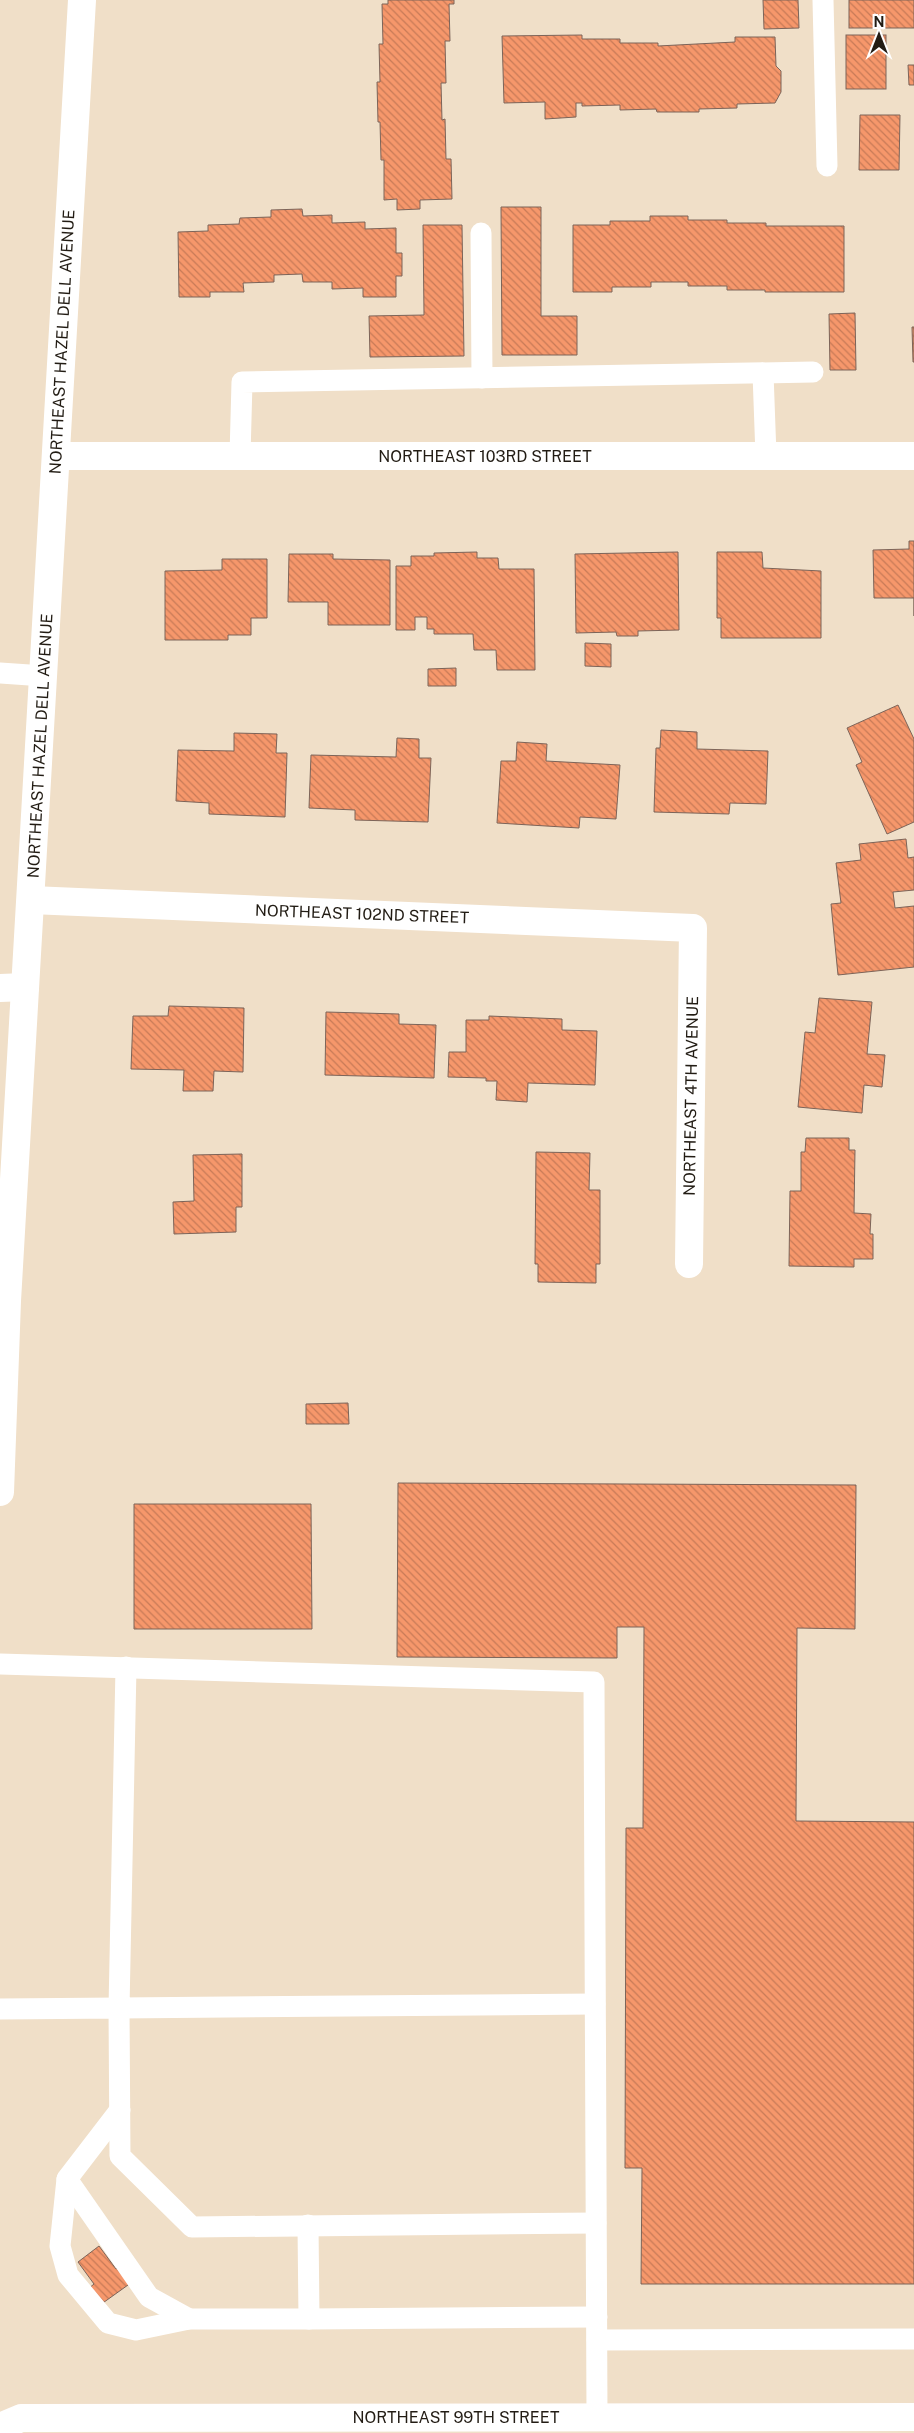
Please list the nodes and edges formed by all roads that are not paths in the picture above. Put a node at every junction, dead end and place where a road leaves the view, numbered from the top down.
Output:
1 (82, 0) edge
2 (823, 0) edge
3 (826, 166) dead end
4 (481, 233) dead end
5 (813, 372) dead end
6 (763, 373) junction
7 (482, 378) junction
8 (56, 456) junction
9 (240, 456) junction
10 (766, 456) junction
11 (914, 456) edge
12 (0, 673) edge
13 (44, 676) junction
14 (31, 900) junction
15 (693, 928) joint
16 (13, 988) edge
17 (689, 1264) dead end
18 (4, 1301) edge
19 (2, 1365) edge
20 (0, 1492) edge
21 (0, 1664) edge
22 (126, 1667) junction
23 (595, 2004) junction
24 (119, 2008) junction
25 (0, 2009) edge
26 (120, 2110) junction
27 (67, 2179) junction
28 (596, 2223) junction
29 (308, 2225) junction
30 (597, 2317) junction
31 (189, 2319) junction
32 (309, 2319) junction
33 (914, 2339) edge
34 (597, 2340) junction
35 (597, 2417) junction
36 (914, 2417) edge
37 (0, 2427) edge

1 - 8 street, NORTHEAST HAZEL DELL AVENUE
2 - 3 lane
4 - 7 lane
5 - 6 lane
6 - 7 lane
6 - 10 lane
7 - 9 lane
8 - 9 street, NORTHEAST 103RD STREET
8 - 13 street, NORTHEAST HAZEL DELL AVENUE
9 - 10 street, NORTHEAST 103RD STREET
10 - 11 street, NORTHEAST 103RD STREET
12 - 13 lane
13 - 14 street, NORTHEAST HAZEL DELL AVENUE
14 - 15 street, NORTHEAST 102ND STREET
14 - 16 street, NORTHEAST HAZEL DELL AVENUE
15 - 17 street, NORTHEAST 4TH AVENUE
16 - 18 street, NORTHEAST HAZEL DELL AVENUE
18 - 19 street, NORTHEAST HAZEL DELL AVENUE
19 - 20 street, NORTHEAST HAZEL DELL AVENUE
21 - 22 lane
22 - 23 lane
22 - 24 lane
23 - 24 lane
23 - 28 lane
24 - 25 lane
24 - 26 lane
26 - 27 lane
26 - 29 lane
27 - 31 lane
27 - 31 lane
28 - 29 lane
28 - 30 lane
29 - 32 lane
30 - 32 lane
30 - 34 lane
31 - 32 lane
33 - 34 lane
34 - 35 lane
35 - 36 street, NORTHEAST 99TH STREET
35 - 37 street, NORTHEAST 99TH STREET

